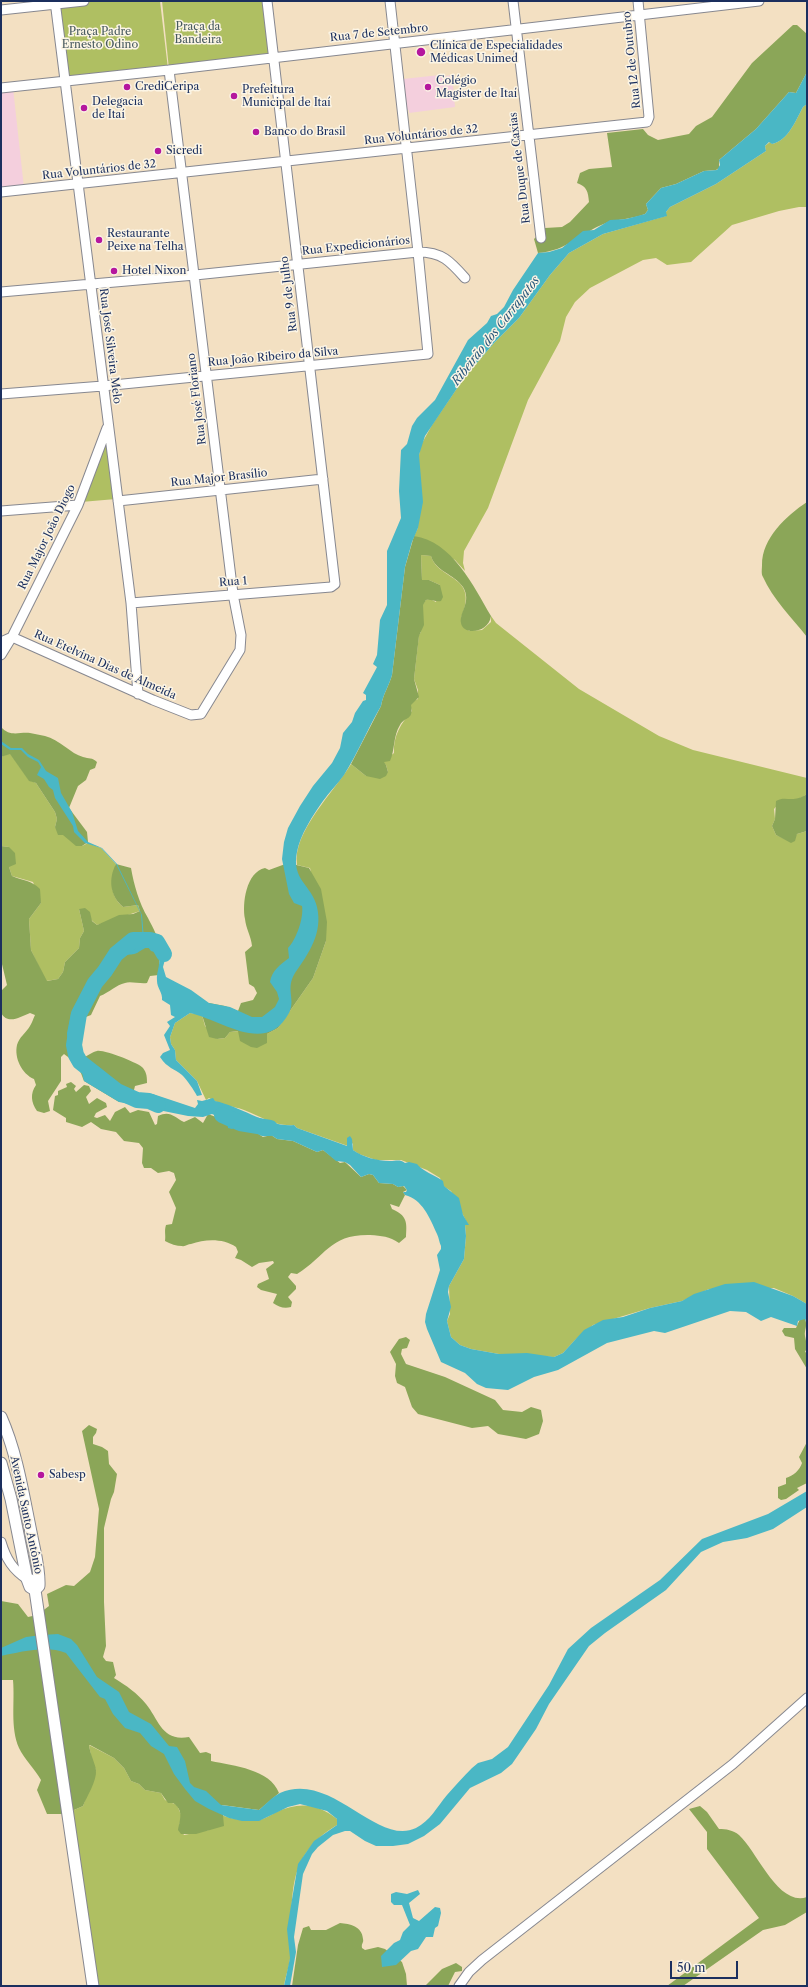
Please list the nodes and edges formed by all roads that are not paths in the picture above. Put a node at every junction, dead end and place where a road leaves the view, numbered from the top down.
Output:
1 (84, 1) edge
2 (267, 1) edge
3 (390, 1) edge
4 (513, 1) edge
5 (638, 1) edge
6 (759, 1) edge
7 (738, 2) edge
8 (55, 3) edge
9 (1, 10) edge
10 (640, 16) junction
11 (516, 30) junction
12 (395, 43) junction
13 (273, 57) junction
14 (169, 70) junction
15 (65, 81) junction
16 (1, 88) edge
17 (649, 117) joint
18 (529, 136) junction
19 (406, 148) junction
20 (286, 162) junction
21 (182, 173) junction
22 (78, 184) junction
23 (1, 192) edge
24 (541, 238) dead end
25 (418, 252) junction
26 (297, 265) junction
27 (195, 276) junction
28 (465, 278) dead end
29 (90, 285) junction
30 (1, 292) edge
31 (309, 366) junction
32 (207, 375) junction
33 (103, 386) junction
34 (1, 394) edge
35 (108, 426) junction
36 (323, 479) junction
37 (221, 491) junction
38 (118, 501) junction
39 (78, 505) junction
40 (1, 511) edge
41 (335, 584) joint
42 (233, 594) junction
43 (132, 603) junction
44 (12, 637) junction
45 (1, 642) edge
46 (1, 655) edge
47 (138, 694) junction
48 (201, 714) joint
49 (1, 1417) edge
50 (1, 1463) edge
51 (1, 1542) edge
52 (39, 1577) junction
53 (27, 1579) junction
54 (35, 1590) junction
55 (807, 1698) edge
56 (92, 1986) edge
57 (459, 1986) edge

1 - 8 street
2 - 13 street, Rua 9 de Julho
3 - 12 street
4 - 11 street, Rua Duque de Caxias
5 - 10 street, Rua 12 de Outubro
6 - 7 street, Rua 7 de Setembro
7 - 10 street, Rua 7 de Setembro
8 - 9 street
8 - 15 street, Rua José Silveira Melo
10 - 11 street, Rua 7 de Setembro
10 - 17 street, Rua 12 de Outubro
11 - 12 street, Rua 7 de Setembro
11 - 18 street, Rua Duque de Caxias
12 - 13 street, Rua 7 de Setembro
12 - 19 street
13 - 14 street, Rua 7 de Setembro
13 - 20 street, Rua 9 de Julho
14 - 15 street, Rua 7 de Setembro
14 - 21 street, Rua José Floriano
15 - 16 street, Rua 7 de Setembro
15 - 22 street, Rua José Silveira Melo
17 - 18 street, Rua Voluntários de 32
18 - 19 street, Rua Voluntários de 32
18 - 24 street, Rua Duque de Caxias
19 - 20 street, Rua Voluntários de 32
19 - 25 street
20 - 21 street, Rua Voluntários de 32
20 - 26 street, Rua 9 de Julho
21 - 22 street, Rua Voluntários de 32
21 - 27 street, Rua José Floriano
22 - 23 street, Rua Voluntários de 32
22 - 29 street, Rua José Silveira Melo
25 - 26 street, Rua Expedicionários
25 - 28 street, Rua Expedicionários
25 - 31 street, Rua João Ribeiro da Silva
26 - 27 street, Rua Expedicionários
26 - 31 street, Rua 9 de Julho
27 - 29 street, Rua Expedicionários
27 - 32 street, Rua José Floriano
29 - 30 street, Rua Expedicionários
29 - 33 street, Rua José Silveira Melo
31 - 32 street, Rua João Ribeiro da Silva
31 - 36 street, Rua 9 de Julho
32 - 33 street, Rua João Ribeiro da Silva
32 - 37 street, Rua José Floriano
33 - 34 street, Rua João Ribeiro da Silva
33 - 35 street, Rua José Silveira Melo
35 - 38 street, Rua José Silveira Melo
35 - 39 street, Rua Major João Diogo
36 - 37 street, Rua Major Brasílio
36 - 41 street, Rua 9 de Julho
37 - 38 street, Rua Major Brasílio
37 - 42 street, Rua José Floriano
38 - 43 street, Rua José Silveira Melo
39 - 40 street
39 - 44 street, Rua Major João Diogo
41 - 42 street, Rua 1
42 - 43 street, Rua 1
42 - 48 street, Rua José Floriano
43 - 47 street, Rua José Silveira Melo
44 - 45 street
44 - 46 street, Rua Major João Diogo
44 - 47 street, Rua Etelvina Dias de Almeida
47 - 48 street, Rua Etelvina Dias de Almeida
49 - 52 street, Avenida Santo Antônio
50 - 53 street, Avenida Santo Antônio
51 - 53 street
52 - 53 street
52 - 54 street, Avenida Santo Antônio
53 - 54 street, Avenida Santo Antônio
54 - 56 street, Avenida Santo Antônio
55 - 57 street

